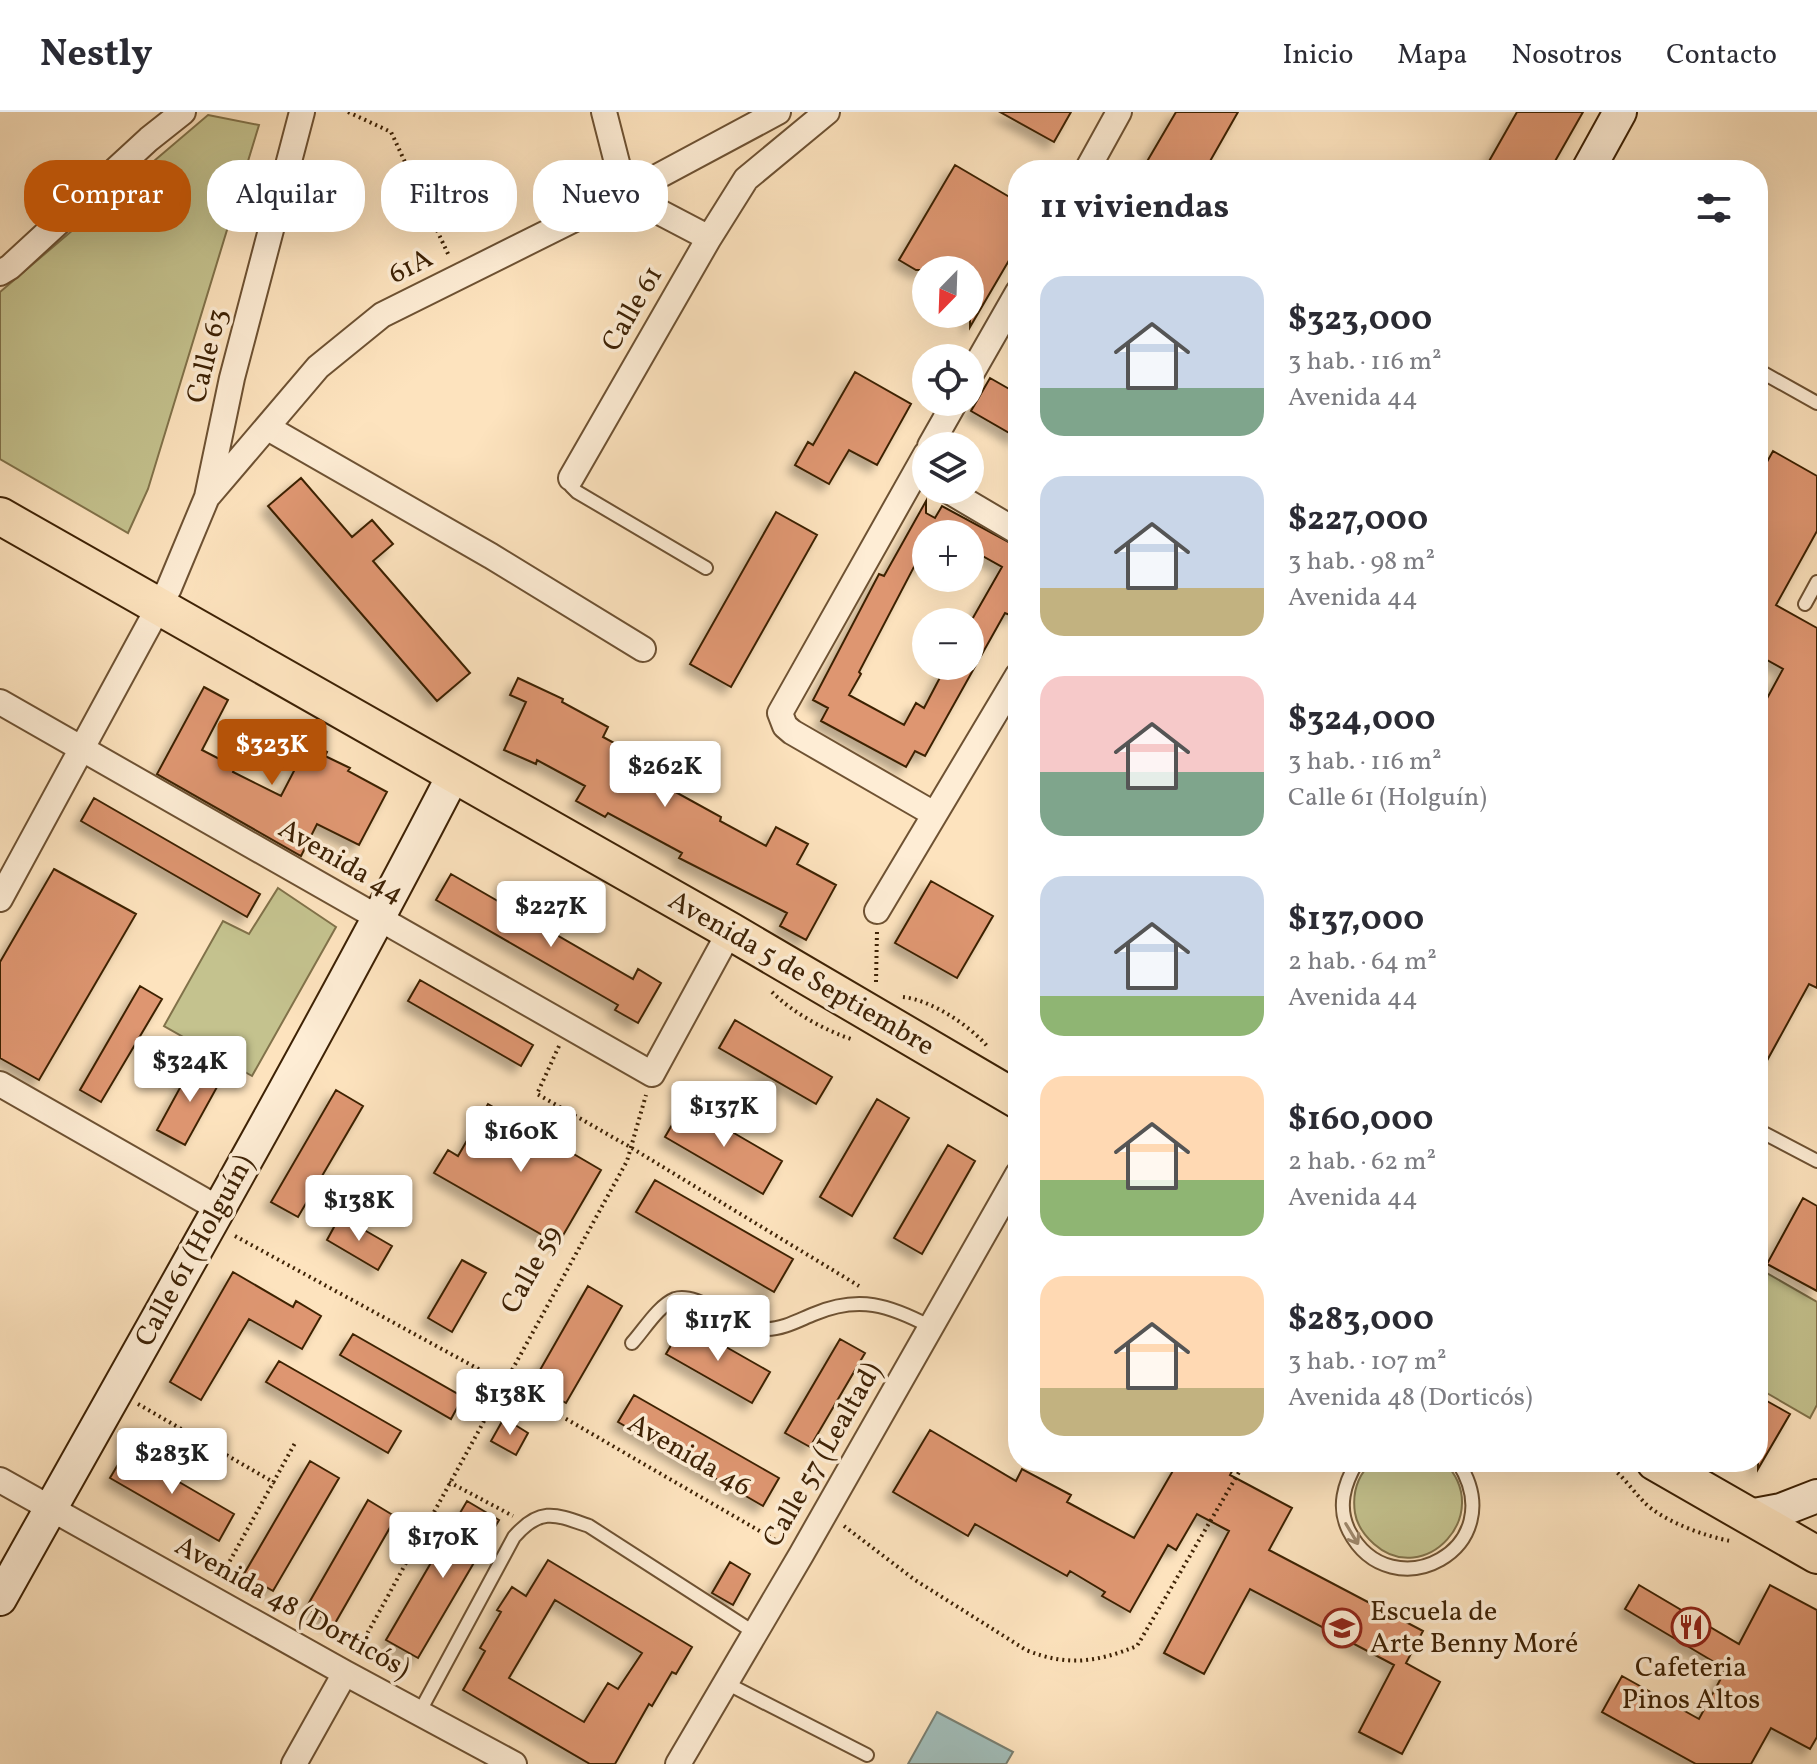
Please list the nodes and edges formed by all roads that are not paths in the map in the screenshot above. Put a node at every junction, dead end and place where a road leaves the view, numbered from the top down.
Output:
1 (183, 112) edge
2 (302, 112) edge
3 (604, 112) edge
4 (777, 112) edge
5 (827, 112) edge
6 (1119, 112) edge
7 (1620, 112) edge
8 (616, 160) edge
9 (1093, 160) edge
10 (1594, 160) edge
11 (668, 171) edge
12 (668, 217) edge
13 (548, 232) edge
14 (709, 238) junction
15 (0, 273) edge
16 (1008, 310) edge
17 (984, 352) edge
18 (1768, 376) edge
19 (1817, 403) edge
20 (268, 428) junction
21 (571, 478) joint
22 (912, 487) edge
23 (207, 497) junction
24 (971, 504) edge
25 (0, 516) edge
26 (1008, 526) edge
27 (706, 568) dead end
28 (1817, 582) edge
29 (1805, 604) dead end
30 (157, 608) junction
31 (643, 649) dead end
32 (1008, 692) edge
33 (0, 702) edge
34 (82, 749) junction
35 (454, 774) junction
36 (934, 814) junction
37 (0, 899) edge
38 (877, 911) road end
39 (379, 918) junction
40 (730, 931) junction
41 (0, 1084) edge
42 (1008, 1094) edge
43 (1768, 1135) edge
44 (1817, 1161) edge
45 (1008, 1192) edge
46 (215, 1216) junction
47 (931, 1327) junction
48 (632, 1343) dead end
49 (1351, 1472) edge
50 (1465, 1472) edge
51 (1672, 1472) edge
52 (0, 1480) edge
53 (1817, 1496) edge
54 (50, 1508) junction
55 (1749, 1516) junction
56 (1815, 1551) edge
57 (0, 1599) edge
58 (755, 1633) junction
59 (345, 1673) junction
60 (726, 1683) junction
61 (419, 1713) junction
62 (867, 1755) dead end
63 (294, 1764) edge
64 (514, 1764) edge
65 (678, 1764) edge

1 - 15 street
2 - 23 street, Calle 63
3 - 8 street
4 - 11 street, 61A
5 - 14 street, Calle 61
6 - 9 street
7 - 10 street
12 - 14 street
13 - 20 street, 61A
14 - 21 street, Calle 61
16 - 17 street
18 - 19 lane
20 - 23 street, 61A
20 - 31 street
21 - 27 lane
22 - 36 street
23 - 30 street, Calle 63
24 - 26 street
25 - 30 main road, Avenida 5 de Septiembre
28 - 29 lane
30 - 34 street, Calle 63
30 - 35 main road, Avenida 5 de Septiembre
32 - 36 street
33 - 34 street, Avenida 44
34 - 37 street, Calle 63
34 - 39 street, Avenida 44
35 - 39 street, Calle 61 (Holguín)
35 - 40 main road, Avenida 5 de Septiembre
36 - 38 street
39 - 40 street, Avenida 44
39 - 46 street, Calle 61 (Holguín)
40 - 42 main road, Avenida 5 de Septiembre
41 - 46 street
43 - 44 lane
45 - 47 street, Calle 57 (Lealtad)
46 - 54 street, Calle 61 (Holguín)
47 - 48 lane
47 - 58 street, Calle 57 (Lealtad)
49 -> 50 lane
51 - 55 main road
52 - 54 street, Avenida 48 (Dorticós)
53 - 55 street
54 - 57 street, Calle 61 (Holguín)
54 - 59 street, Avenida 48 (Dorticós)
55 - 56 main road
58 - 60 street, Calle 57 (Lealtad)
58 - 61 lane
59 - 61 street, Avenida 48 (Dorticós)
59 - 63 street
60 - 62 lane
60 - 65 street, Calle 57 (Lealtad)
61 - 64 street, Avenida 48 (Dorticós)

